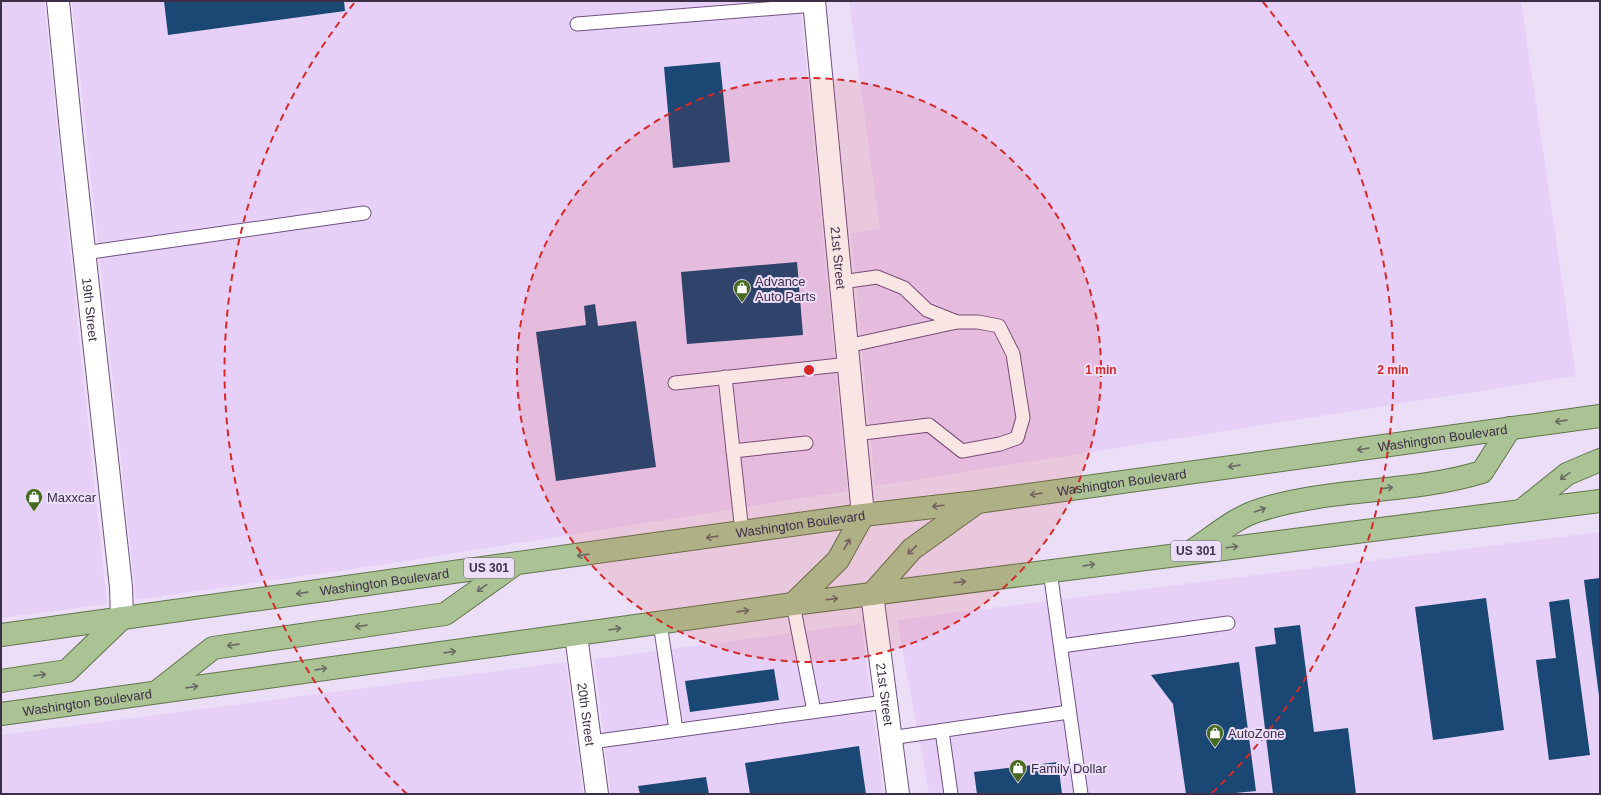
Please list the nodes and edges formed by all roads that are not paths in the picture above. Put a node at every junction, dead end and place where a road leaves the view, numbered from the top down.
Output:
1 (58, 1) edge
2 (814, 3) edge
3 (577, 24) dead end
4 (364, 213) dead end
5 (84, 253) junction
6 (841, 282) junction
7 (957, 322) junction
8 (848, 355) junction
9 (725, 378) junction
10 (675, 383) dead end
11 (1600, 416) edge
12 (1510, 428) junction
13 (855, 434) junction
14 (806, 443) dead end
15 (733, 451) junction
16 (1600, 460) edge
17 (1600, 501) edge
18 (977, 502) junction
19 (1521, 511) junction
20 (863, 515) junction
21 (742, 532) junction
22 (1190, 552) junction
23 (514, 565) junction
24 (1050, 571) junction
25 (872, 594) junction
26 (793, 604) junction
27 (122, 618) junction
28 (660, 623) junction
29 (1228, 623) dead end
30 (1, 635) edge
31 (576, 635) junction
32 (1061, 646) junction
33 (1, 680) edge
34 (157, 691) junction
35 (886, 702) junction
36 (814, 711) junction
37 (1069, 712) junction
38 (1, 714) edge
39 (676, 730) junction
40 (942, 731) junction
41 (890, 738) junction
42 (591, 742) junction
43 (597, 794) edge
44 (898, 794) edge
45 (951, 794) edge
46 (1081, 794) edge

1 - 5 street, 19th Street
2 - 3 lane
2 - 6 street, 21st Street
4 - 5 lane
5 - 27 street, 19th Street
6 - 7 lane
6 - 8 street, 21st Street
7 - 8 lane
7 - 13 lane
8 - 9 lane
8 - 13 street, 21st Street
9 - 10 lane
9 - 15 lane
11 -> 12 main road, Washington Boulevard / US 301
12 -> 18 main road, Washington Boulevard / US 301
22 -> 12 main road
13 - 20 street, 21st Street
14 - 15 lane
15 - 21 lane
16 -> 19 main road
17 - 19 main road, Washington Boulevard / US 301
18 -> 20 main road, Washington Boulevard / US 301
18 -> 25 main road
22 -> 19 main road, Washington Boulevard / US 301
20 - 21 main road, Washington Boulevard / US 301
26 -> 20 main road
21 -> 23 main road, Washington Boulevard / US 301
24 -> 22 main road, Washington Boulevard / US 301
23 -> 27 main road, Washington Boulevard / US 301
23 -> 34 main road
25 -> 24 main road, Washington Boulevard / US 301
24 - 32 lane
26 -> 25 main road, Washington Boulevard / US 301
25 - 35 street, 21st Street
28 -> 26 main road, Washington Boulevard / US 301
26 - 36 lane
27 - 30 main road, Washington Boulevard / US 301
33 -> 27 main road
31 -> 28 main road, Washington Boulevard / US 301
28 - 39 lane
29 - 32 lane
34 -> 31 main road, Washington Boulevard / US 301
31 - 42 street, 20th Street
32 - 37 lane
34 - 38 main road, Washington Boulevard / US 301
35 - 36 lane
35 - 41 street, 21st Street
36 - 39 lane
37 - 40 lane
37 - 46 lane
39 - 42 lane
40 - 41 lane
40 - 45 lane
41 - 44 street, 21st Street
42 - 43 street, 20th Street

